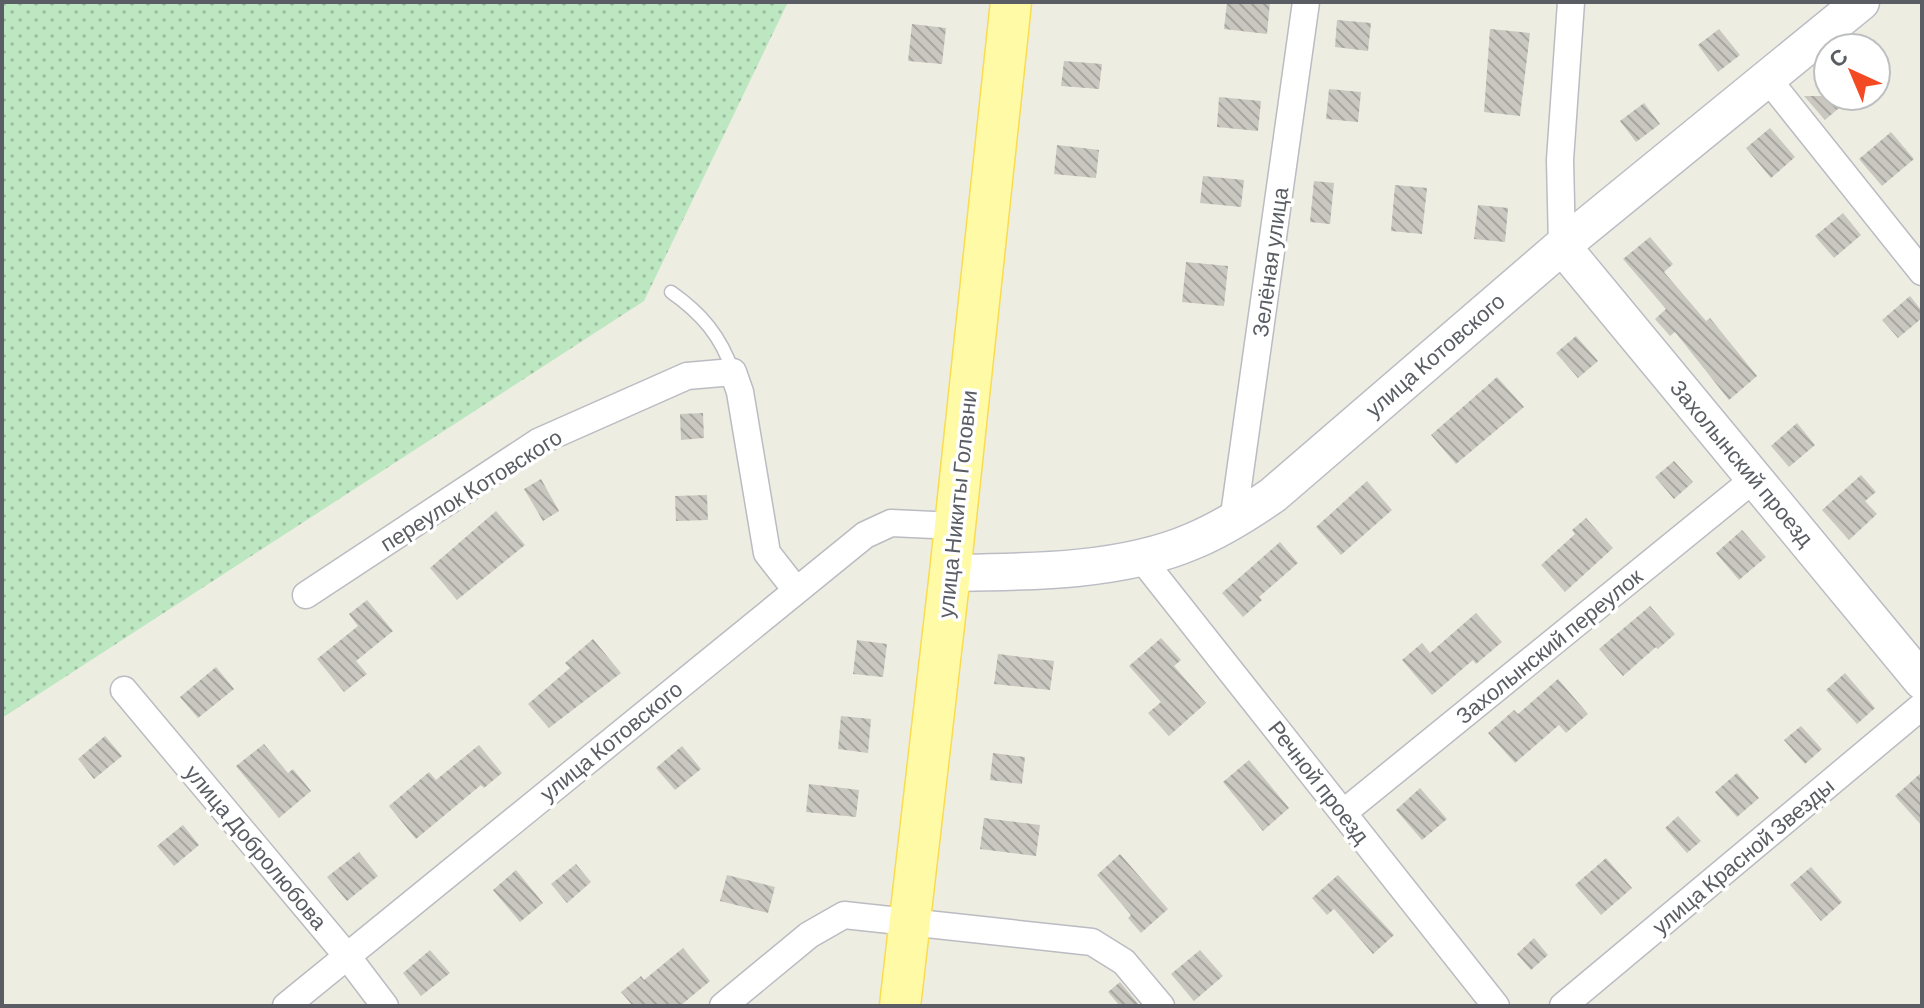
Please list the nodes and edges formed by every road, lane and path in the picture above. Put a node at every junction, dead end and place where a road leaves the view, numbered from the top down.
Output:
1 (1011, 2) edge
2 (1306, 2) edge
3 (1571, 2) edge
4 (1861, 2) edge
5 (1767, 78) junction
6 (1562, 246) junction
7 (1922, 272) edge
8 (671, 292) dead end
9 (733, 372) junction
10 (1754, 479) junction
11 (1233, 522) junction
12 (955, 526) junction
13 (1141, 558) junction
14 (950, 573) junction
15 (796, 590) junction
16 (306, 595) dead end
17 (1922, 681) edge
18 (124, 690) dead end
19 (1922, 706) edge
20 (1343, 813) junction
21 (910, 922) junction
22 (347, 956) junction
23 (286, 1006) edge
24 (385, 1006) edge
25 (723, 1006) edge
26 (900, 1006) edge
27 (1161, 1006) edge
28 (1496, 1006) edge
29 (1563, 1006) edge

1 - 12 main road, улица Никиты Головни
2 - 11 street, Зелёная улица
3 - 6 street
4 - 5 street, улица Котовского
5 - 6 street, улица Котовского
5 - 7 street
6 - 10 street, Захолынский проезд
6 - 11 street, улица Котовского
8 - 9 lane
9 - 15 street
9 - 16 street, переулок Котовского
10 - 17 street, Захолынский проезд
10 - 20 street, Захолынский переулок
11 - 13 street, улица Котовского
12 - 14 main road, улица Никиты Головни
12 - 15 street, улица Котовского
13 - 14 street, улица Котовского
13 - 20 street, Речной проезд
14 - 21 main road, улица Никиты Головни
15 - 22 street, улица Котовского
18 - 22 street, улица Добролюбова
19 - 29 street, улица Красной Звезды
20 - 28 street, Речной проезд
21 - 25 street
21 - 26 main road, улица Никиты Головни
21 - 27 street
22 - 23 street, улица Котовского
22 - 24 street, улица Добролюбова

